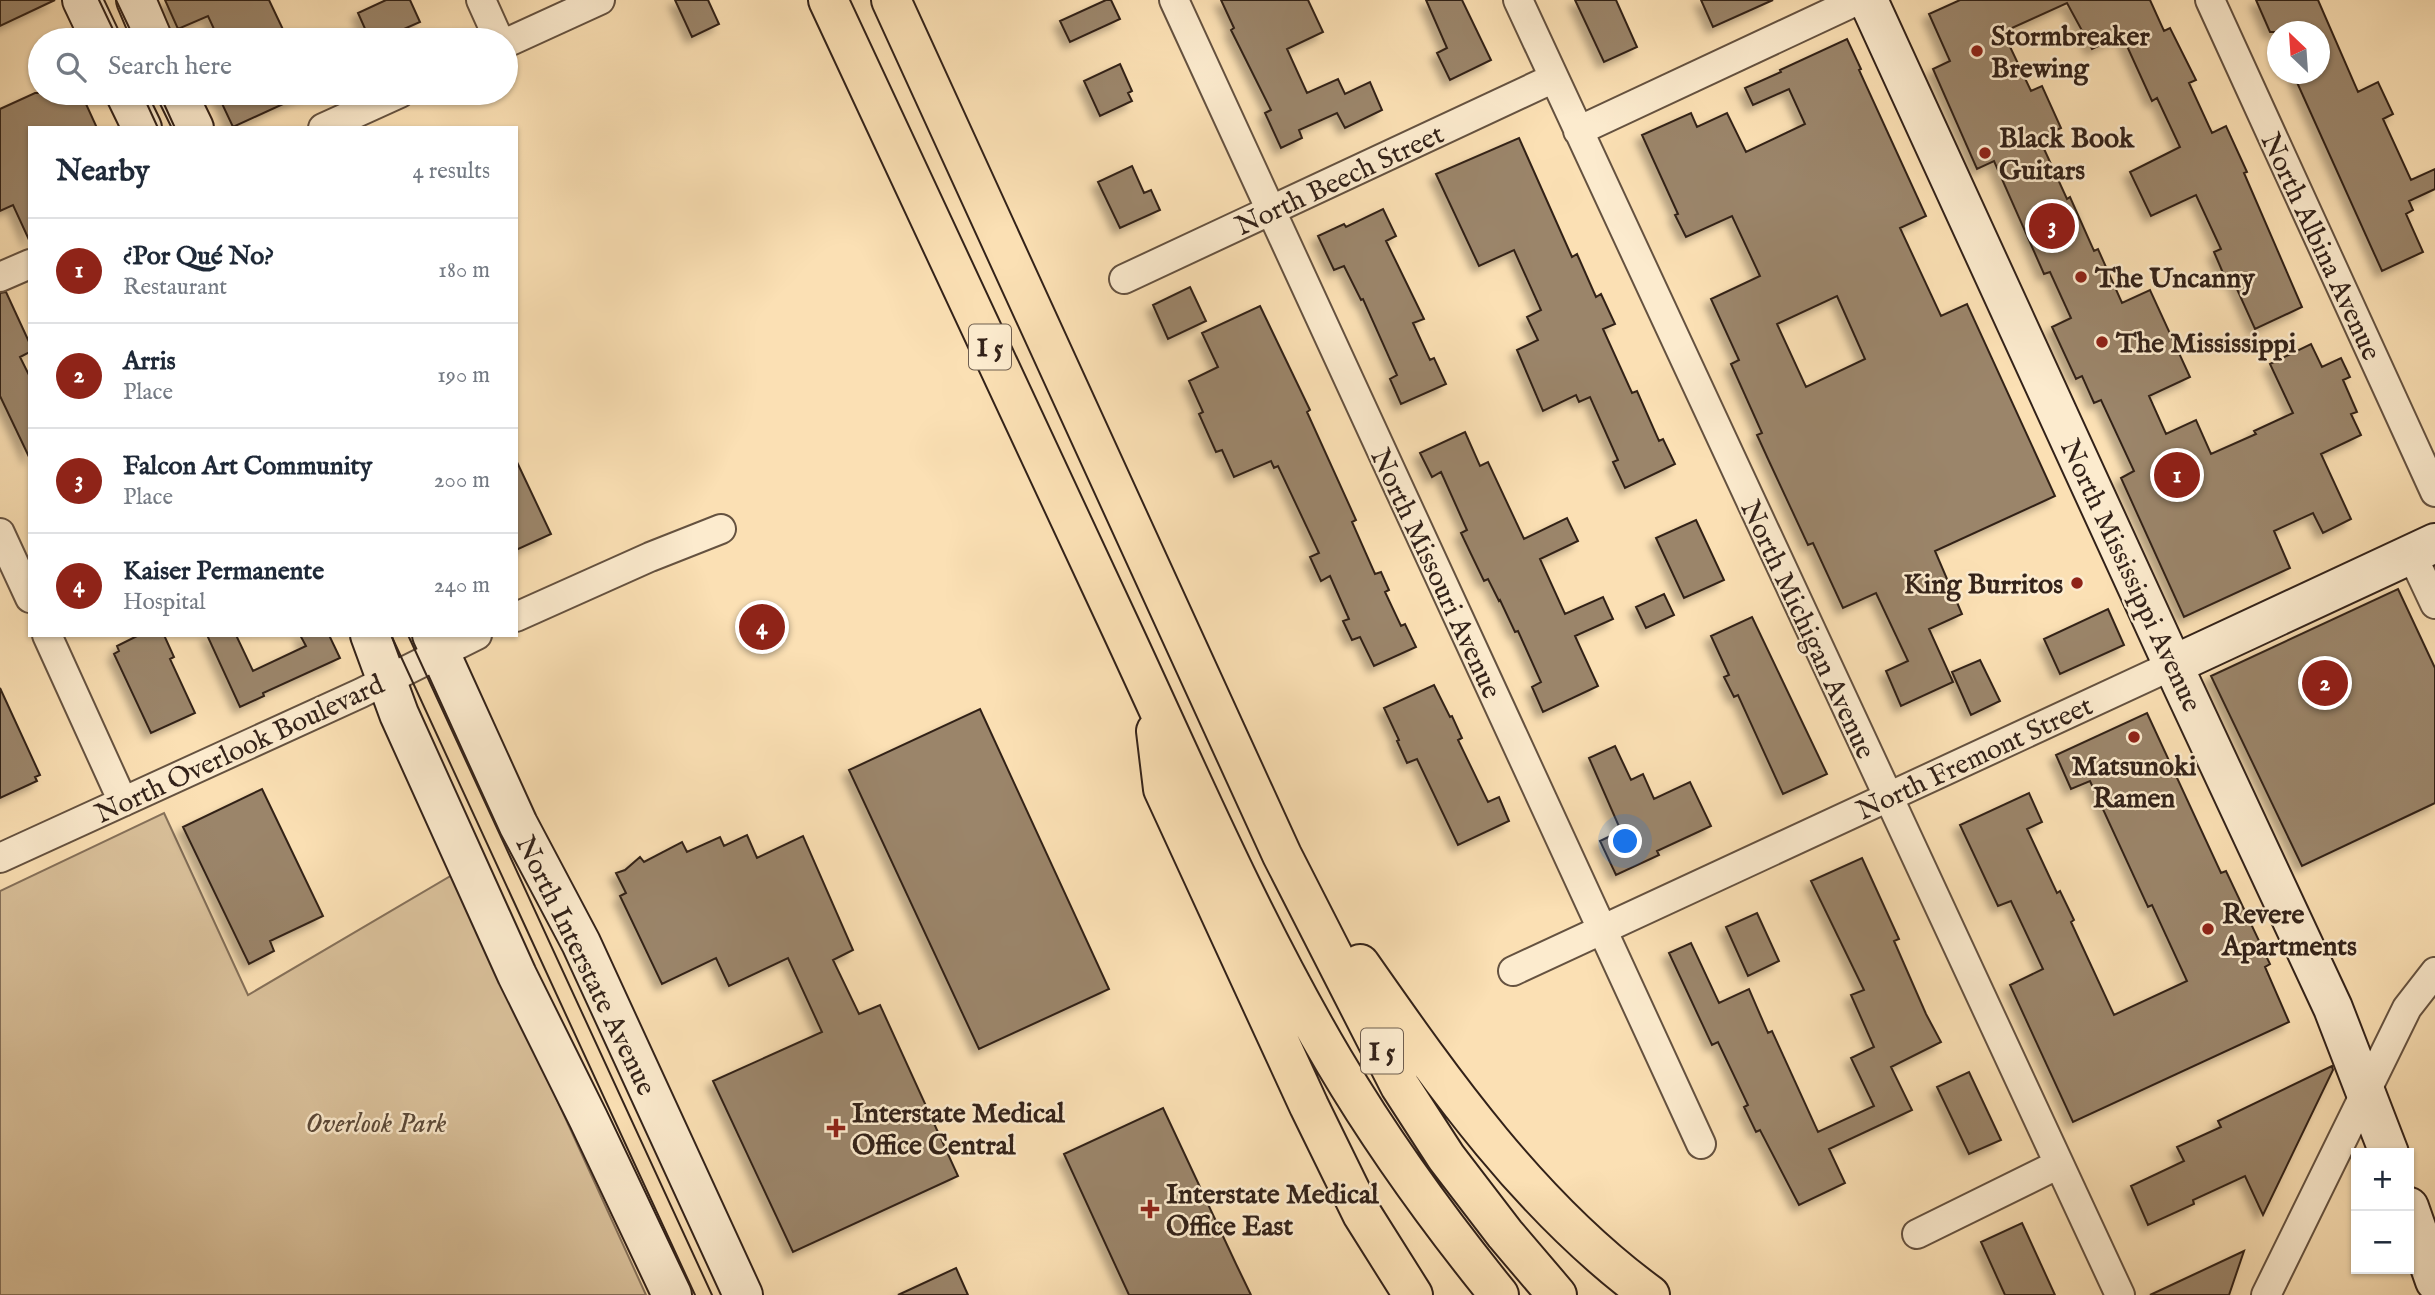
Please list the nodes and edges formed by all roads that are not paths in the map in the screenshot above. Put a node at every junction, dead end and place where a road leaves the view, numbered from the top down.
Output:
1 (82, 0) edge
2 (136, 0) edge
3 (481, 0) edge
4 (600, 0) edge
5 (828, 0) edge
6 (891, 0) edge
7 (1174, 0) edge
8 (1518, 0) edge
9 (1858, 0) edge
10 (1868, 0) edge
11 (2210, 0) edge
12 (95, 28) edge
13 (148, 28) edge
14 (494, 28) edge
15 (518, 38) edge
16 (1554, 78) junction
17 (131, 105) edge
18 (183, 105) edge
19 (374, 105) edge
20 (141, 126) edge
21 (193, 126) edge
22 (327, 126) edge
23 (1578, 131) junction
24 (1271, 211) junction
25 (28, 265) edge
26 (0, 277) edge
27 (1124, 279) dead end
28 (2435, 492) edge
29 (721, 529) dead end
30 (0, 533) edge
31 (2423, 548) edge
32 (28, 594) edge
33 (2435, 604) edge
34 (518, 616) edge
35 (48, 637) edge
36 (371, 637) edge
37 (468, 637) edge
38 (436, 644) edge
39 (2173, 665) junction
40 (387, 680) junction
41 (1152, 694) junction
42 (1887, 797) junction
43 (123, 802) junction
44 (1282, 855) junction
45 (0, 858) edge
46 (1601, 930) junction
47 (1513, 971) dead end
48 (2435, 972) edge
49 (2366, 1091) junction
50 (1701, 1144) dead end
51 (2387, 1148) edge
52 (2059, 1164) junction
53 (2410, 1211) edge
54 (1917, 1234) dead end
55 (2435, 1281) edge
56 (672, 1295) edge
57 (743, 1295) edge
58 (1413, 1295) edge
59 (1499, 1295) edge
60 (1557, 1295) edge
61 (1650, 1295) edge
62 (2120, 1295) edge
63 (2266, 1295) edge

1 - 12 street
2 - 13 street
3 - 14 street
4 - 15 street
5 - 41 highway, I 5
6 - 44 highway, I 5
7 - 24 street, North Missouri Avenue
8 - 16 street, North Michigan Avenue
9 - 23 street
10 - 39 street, North Mississippi Avenue
11 - 28 street, North Albina Avenue
16 - 23 street, North Michigan Avenue
16 - 24 street, North Beech Street
17 - 20 street
18 - 21 street
19 - 22 street
23 - 42 street, North Michigan Avenue
24 - 27 street, North Beech Street
24 - 46 street, North Missouri Avenue
25 - 26 street
29 - 34 street
30 - 32 street
31 - 33 street
31 - 39 street, North Fremont Street
35 - 43 street
36 - 40 street
37 - 38 street, North Overlook Boulevard
38 - 40 street, North Overlook Boulevard
38 - 57 street, North Interstate Avenue
39 - 42 street, North Fremont Street
39 - 49 street, North Mississippi Avenue
40 - 43 street, North Overlook Boulevard
40 - 56 street
41 - 58 highway
41 - 59 highway, I 5
42 - 46 street, North Fremont Street
42 - 52 street, North Michigan Avenue
43 - 45 street, North Overlook Boulevard
44 - 60 highway, I 5
44 - 61 highway
46 - 47 street, North Fremont Street
46 - 50 street, North Missouri Avenue
48 - 49 street
49 - 51 street, North Mississippi Avenue
49 - 63 street
52 - 54 street
52 - 62 street, North Michigan Avenue
53 - 55 street

